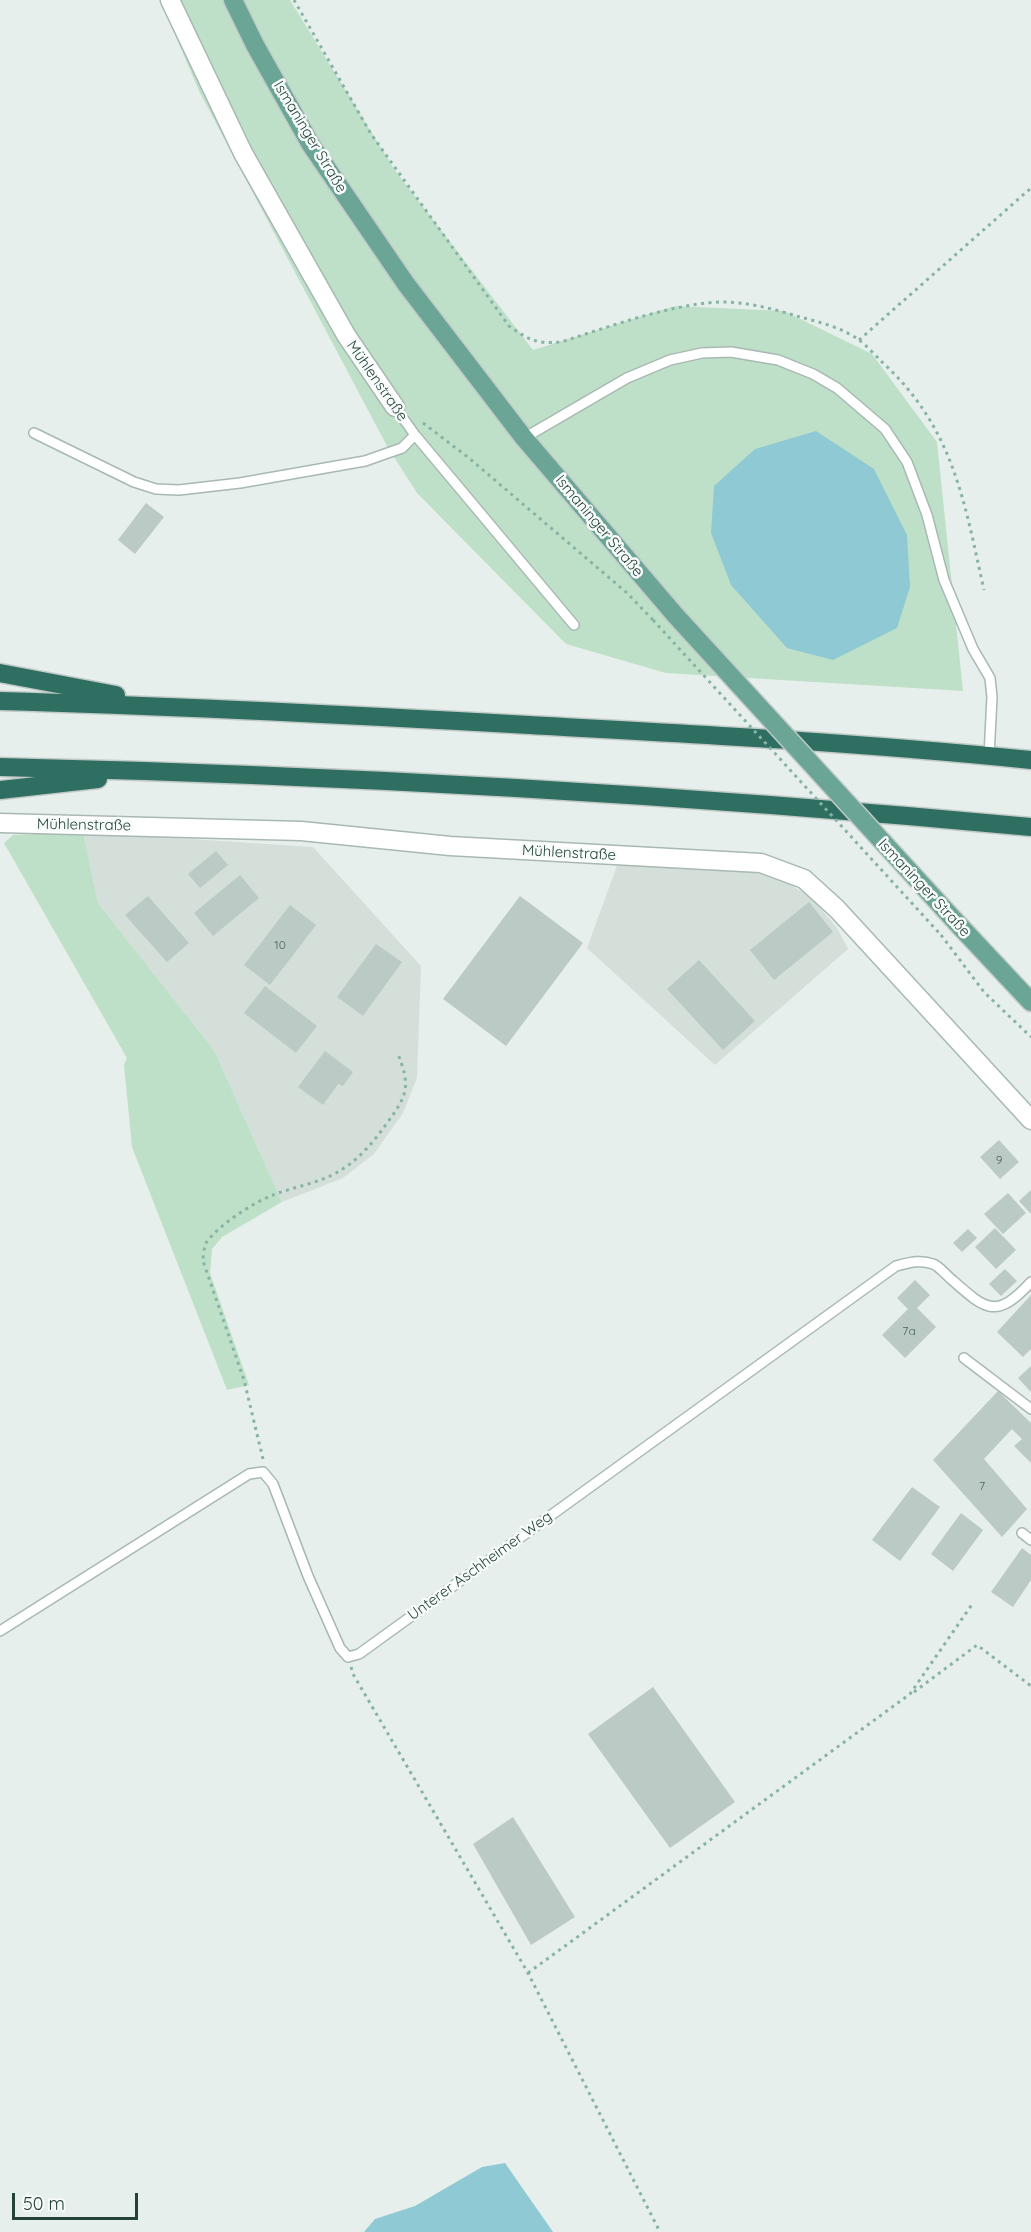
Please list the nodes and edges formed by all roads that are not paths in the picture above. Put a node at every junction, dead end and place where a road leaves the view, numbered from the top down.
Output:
1 (170, 0) edge
2 (233, 0) edge
3 (395, 407) joint
4 (34, 433) dead end
5 (415, 435) junction
6 (524, 438) junction
7 (574, 625) dead end
8 (0, 673) edge
9 (0, 701) edge
10 (169, 705) junction
11 (989, 756) junction
12 (1031, 760) edge
13 (0, 767) edge
14 (162, 771) junction
15 (0, 790) edge
16 (0, 823) edge
17 (1031, 826) edge
18 (1031, 1002) edge
19 (1031, 1120) edge
20 (1031, 1282) edge
21 (964, 1358) dead end
22 (1031, 1409) edge
23 (1022, 1533) dead end
24 (1031, 1540) edge
25 (0, 1631) edge

1 - 3 street, Mühlenstraße
2 - 6 main road, Ismaninger Straße
3 - 5 lane, Mühlenstraße
4 - 5 lane, Mühlenstraße
5 - 7 lane
6 - 11 lane
6 - 18 main road, Ismaninger Straße, bridge
8 - 10 highway
9 - 10 highway
10 - 11 highway
11 - 12 highway
13 - 14 highway
14 - 15 highway
14 - 17 highway
16 - 19 street, Mühlenstraße
20 - 25 lane, Unterer Aschheimer Weg
21 - 22 lane
23 - 24 lane

